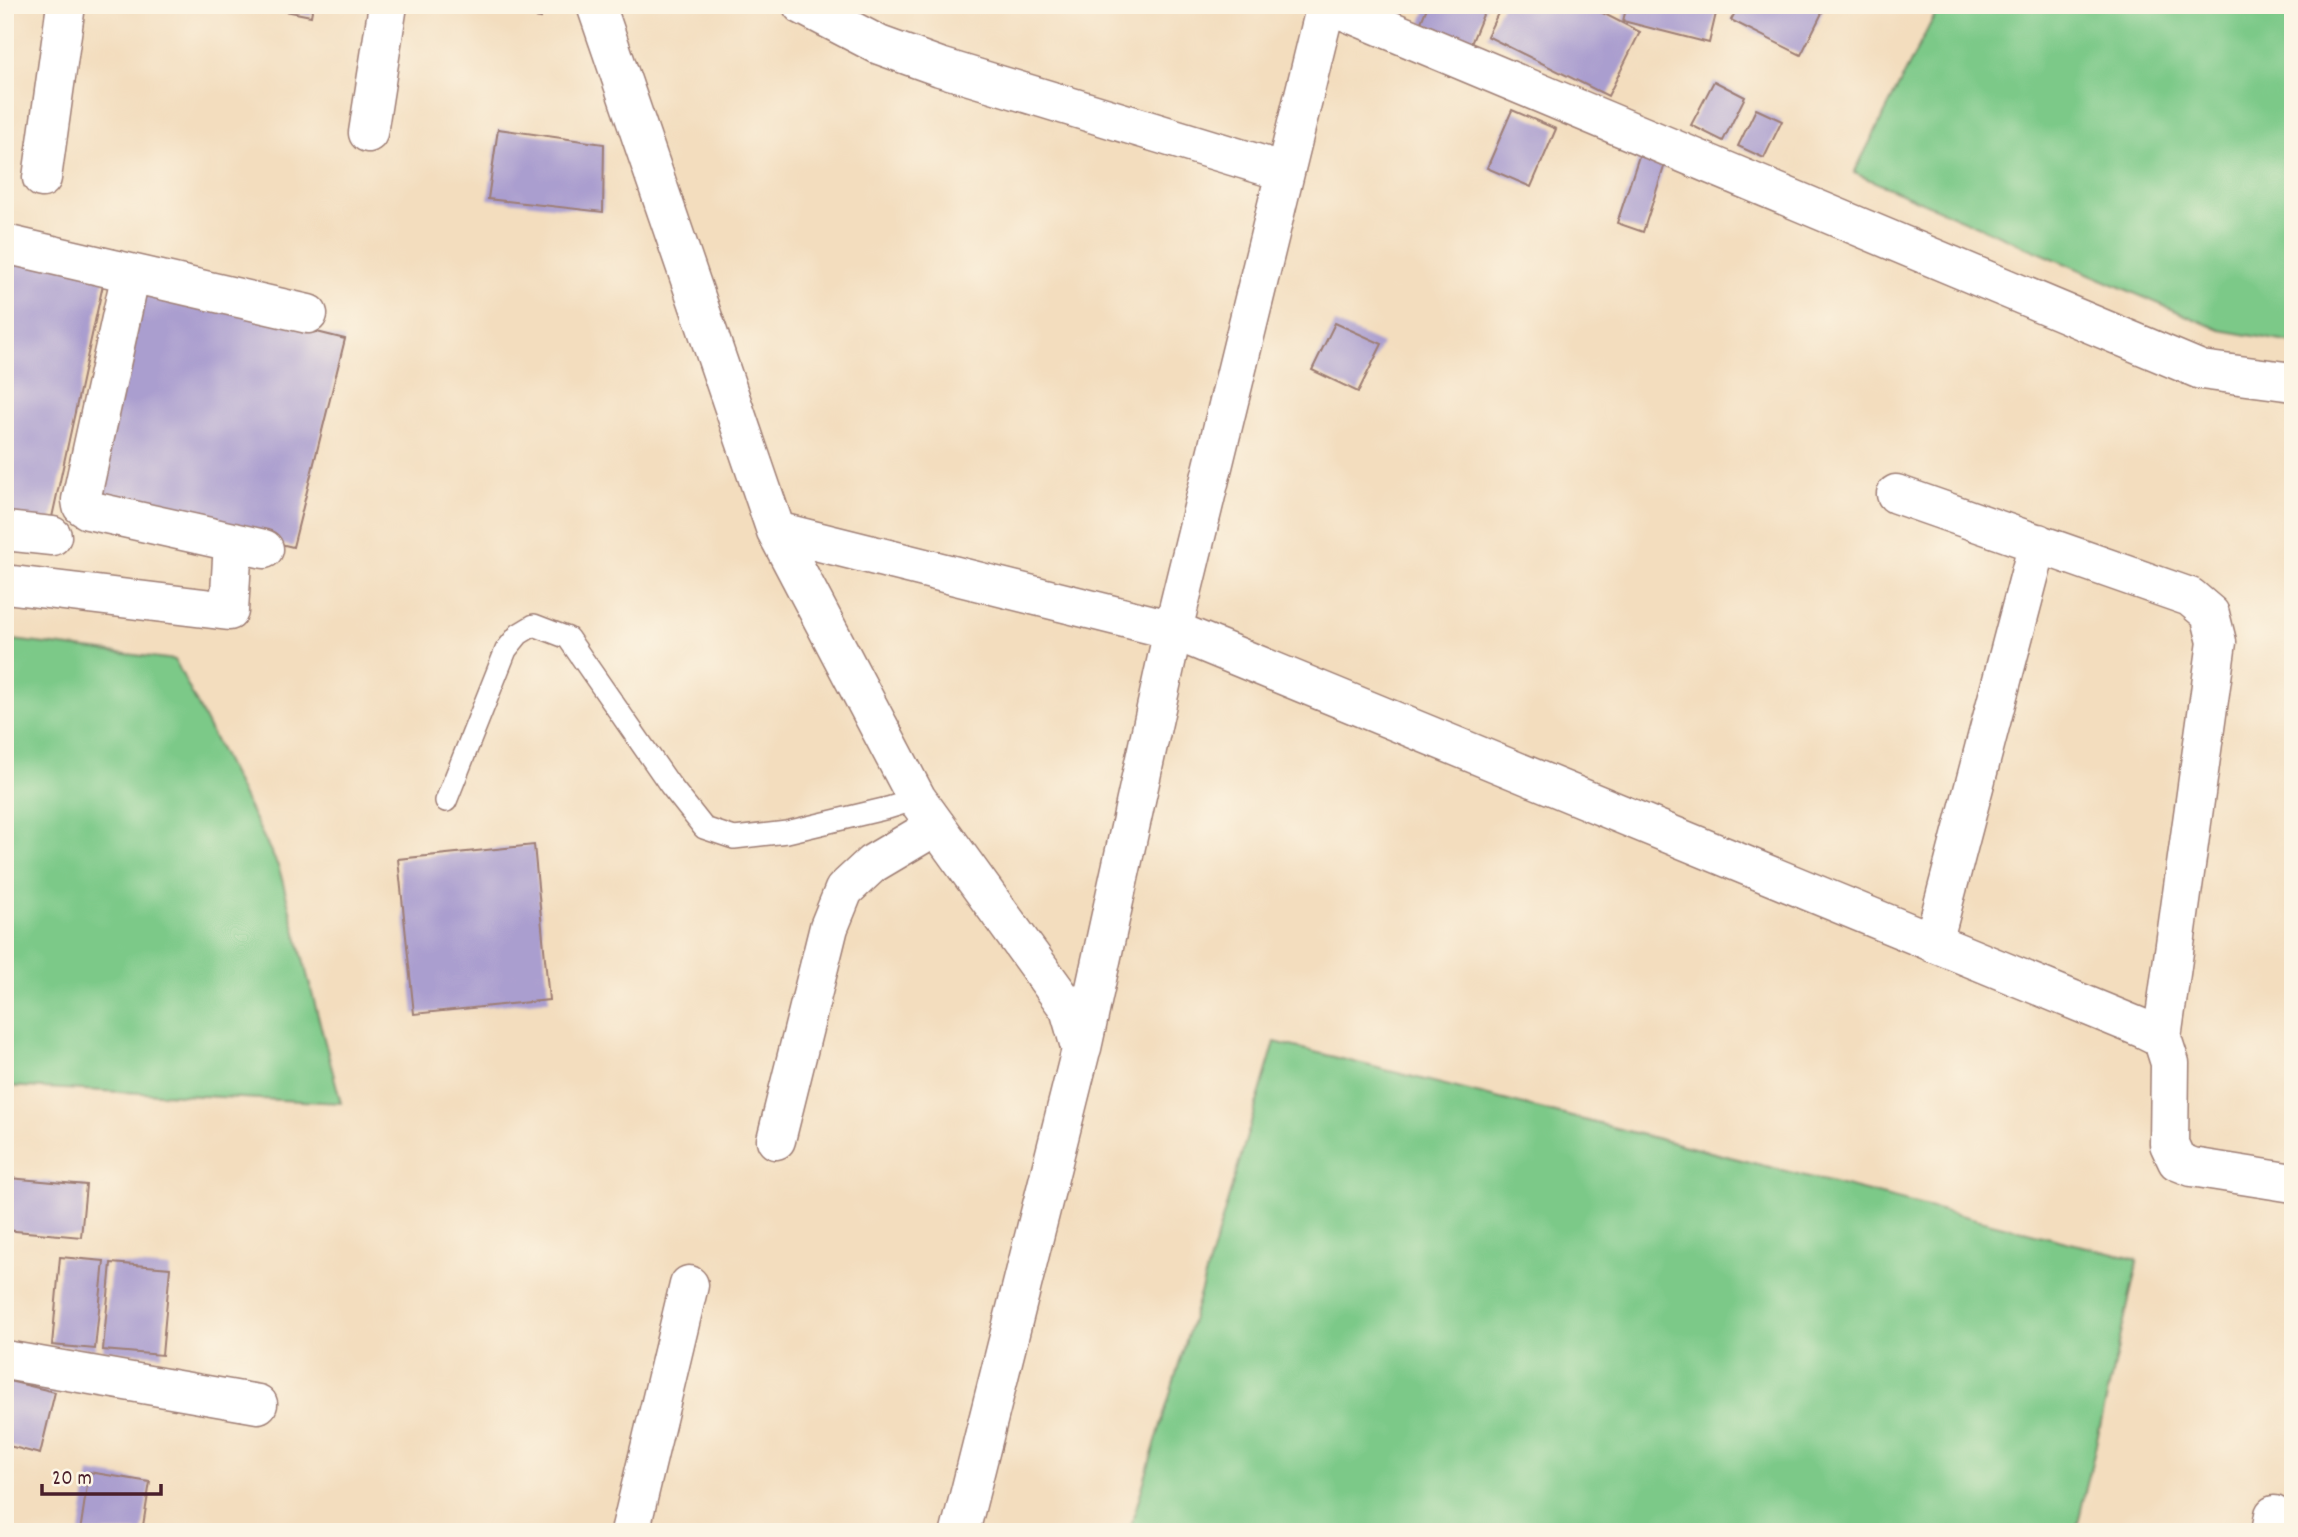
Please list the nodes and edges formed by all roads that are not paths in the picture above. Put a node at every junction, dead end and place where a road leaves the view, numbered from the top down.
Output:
1 (66, 5) edge
2 (388, 5) edge
3 (596, 5) edge
4 (802, 5) edge
5 (1328, 5) edge
6 (1381, 14) edge
7 (369, 133) dead end
8 (1285, 172) junction
9 (42, 178) dead end
10 (5, 244) edge
11 (131, 273) junction
12 (308, 314) dead end
13 (2293, 382) edge
14 (1896, 494) dead end
15 (5, 531) edge
16 (776, 531) junction
17 (52, 536) dead end
18 (2038, 543) junction
19 (5, 584) edge
20 (1172, 630) junction
21 (446, 800) dead end
22 (927, 812) junction
23 (1933, 943) junction
24 (2162, 1038) junction
25 (1081, 1050) junction
26 (776, 1140) dead end
27 (2293, 1183) edge
28 (689, 1285) dead end
29 (5, 1360) edge
30 (258, 1404) dead end
31 (630, 1532) edge
32 (960, 1532) edge

1 - 9 street
2 - 7 street
3 - 16 street
4 - 8 street
5 - 6 street
5 - 8 street
6 - 13 street
8 - 20 street
10 - 11 street
11 - 12 street
11 - 19 street
14 - 18 street
15 - 17 street
16 - 20 street
16 - 22 street
18 - 23 street
18 - 24 street
20 - 23 street
20 - 25 street
21 - 22 lane
22 - 25 street
22 - 26 street
23 - 24 street
24 - 27 street
25 - 32 street
28 - 31 street
29 - 30 street

